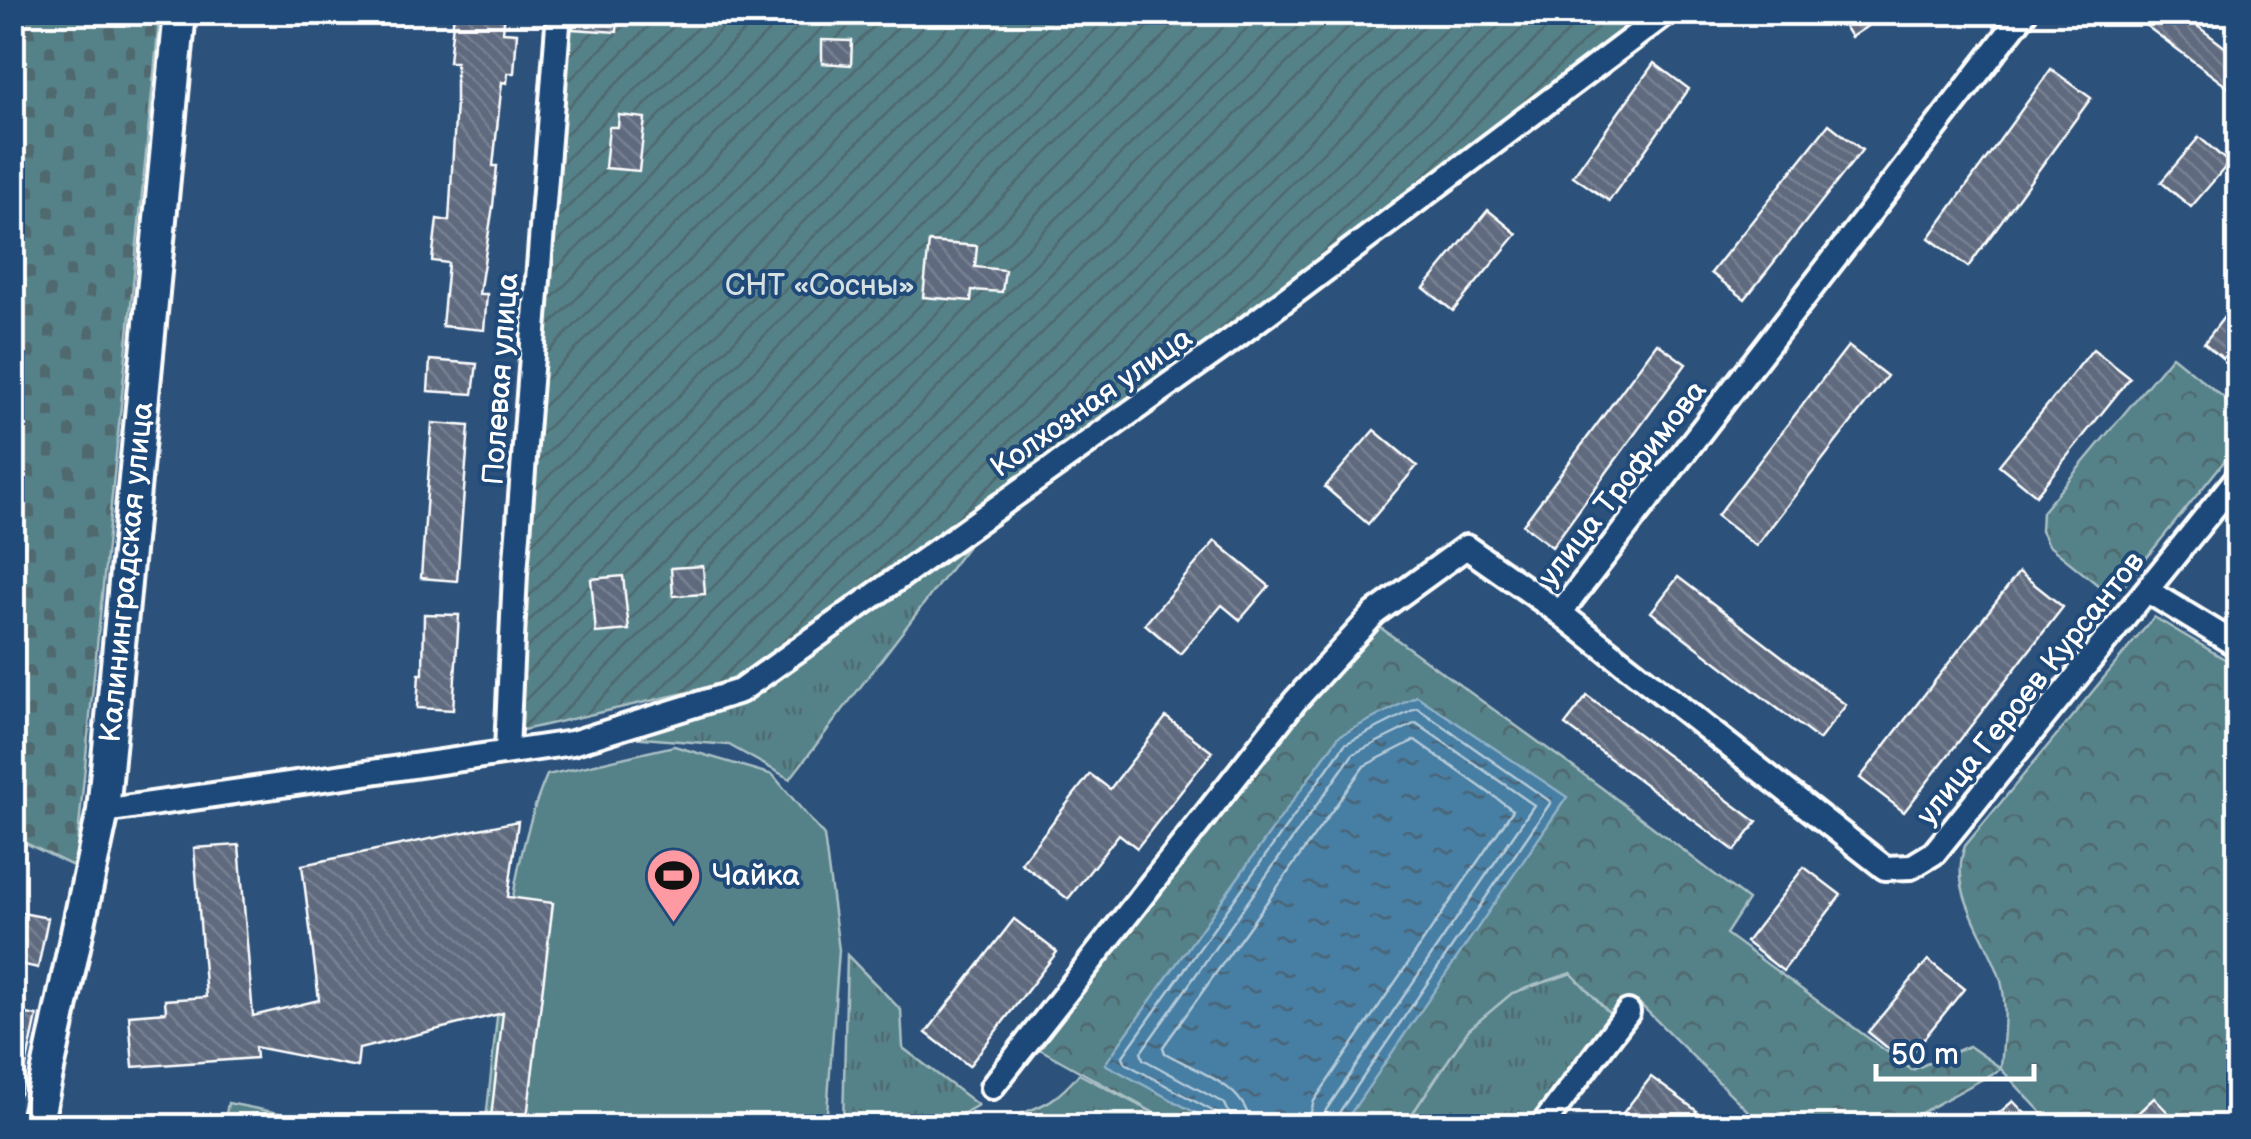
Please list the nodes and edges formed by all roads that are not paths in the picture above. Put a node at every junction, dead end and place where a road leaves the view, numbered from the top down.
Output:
1 (180, 12) edge
2 (559, 12) edge
3 (2025, 12) edge
4 (1666, 13) edge
5 (2238, 476) edge
6 (2148, 591) junction
7 (1560, 612) junction
8 (2238, 646) edge
9 (508, 750) junction
10 (103, 812) junction
11 (1628, 1012) dead end
12 (992, 1087) dead end
13 (36, 1126) edge
14 (1542, 1126) edge

1 - 10 street, Калининградская улица
2 - 9 street, Полевая улица
3 - 7 street, улица Трофимова
4 - 9 street, Колхозная улица
5 - 6 street, улица Героев Курсантов
6 - 7 street, улица Героев Курсантов
6 - 8 street
7 - 12 street, улица Трофимова
9 - 10 street, Колхозная улица
10 - 13 street, Калининградская улица
11 - 14 street

